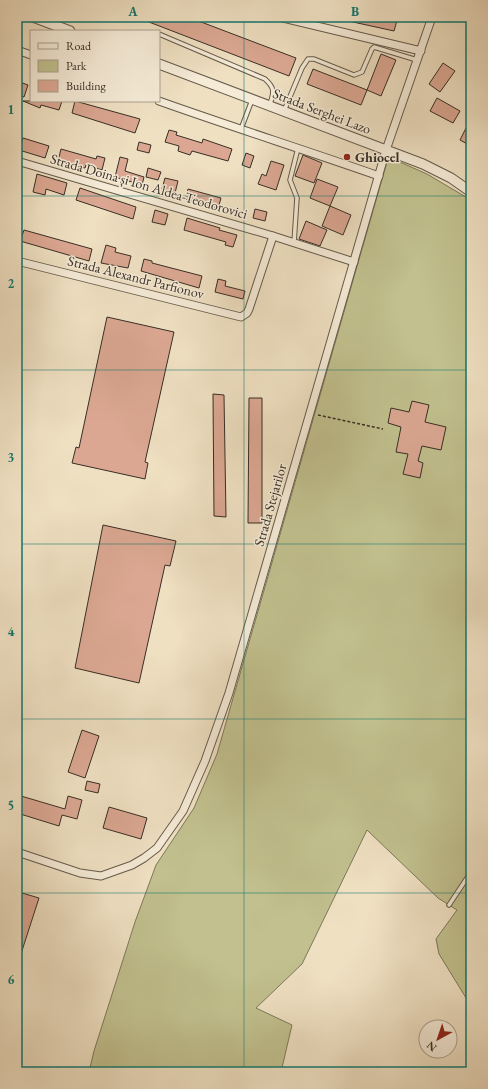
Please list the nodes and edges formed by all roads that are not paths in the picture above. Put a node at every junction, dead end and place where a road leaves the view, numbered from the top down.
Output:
1 (33, 17) edge
2 (279, 17) edge
3 (432, 17) edge
4 (67, 30) edge
5 (160, 34) edge
6 (17, 50) edge
7 (421, 51) junction
8 (30, 55) edge
9 (418, 60) junction
10 (160, 64) edge
11 (253, 99) junction
12 (160, 101) edge
13 (270, 106) junction
14 (284, 111) junction
15 (240, 130) junction
16 (298, 148) junction
17 (386, 150) junction
18 (17, 161) edge
19 (379, 176) junction
20 (471, 192) edge
21 (273, 236) junction
22 (294, 242) junction
23 (17, 261) edge
24 (354, 262) junction
25 (17, 852) edge
26 (471, 872) edge
27 (449, 905) dead end

1 - 4 street
2 - 7 street
3 - 7 street, Strada Stejarilor
5 - 13 lane
6 - 8 street
7 - 9 street, Strada Stejarilor
9 - 14 lane
9 - 17 street, Strada Stejarilor
10 - 11 street, Strada Serghei Lazo
11 - 13 street, Strada Serghei Lazo
11 - 15 lane
12 - 15 street
13 - 14 street, Strada Serghei Lazo
14 - 17 street, Strada Serghei Lazo
15 - 16 street
16 - 19 street
16 - 22 lane
17 - 19 street, Strada Stejarilor
17 - 20 street, Strada Serghei Lazo
18 - 21 street, Strada Doina și Ion Aldea-Teodorovici
19 - 24 street, Strada Stejarilor
21 - 22 street, Strada Doina și Ion Aldea-Teodorovici
21 - 23 street, Strada Alexandr Parfionov
22 - 24 street, Strada Doina și Ion Aldea-Teodorovici
24 - 25 street, Strada Stejarilor
26 - 27 lane

